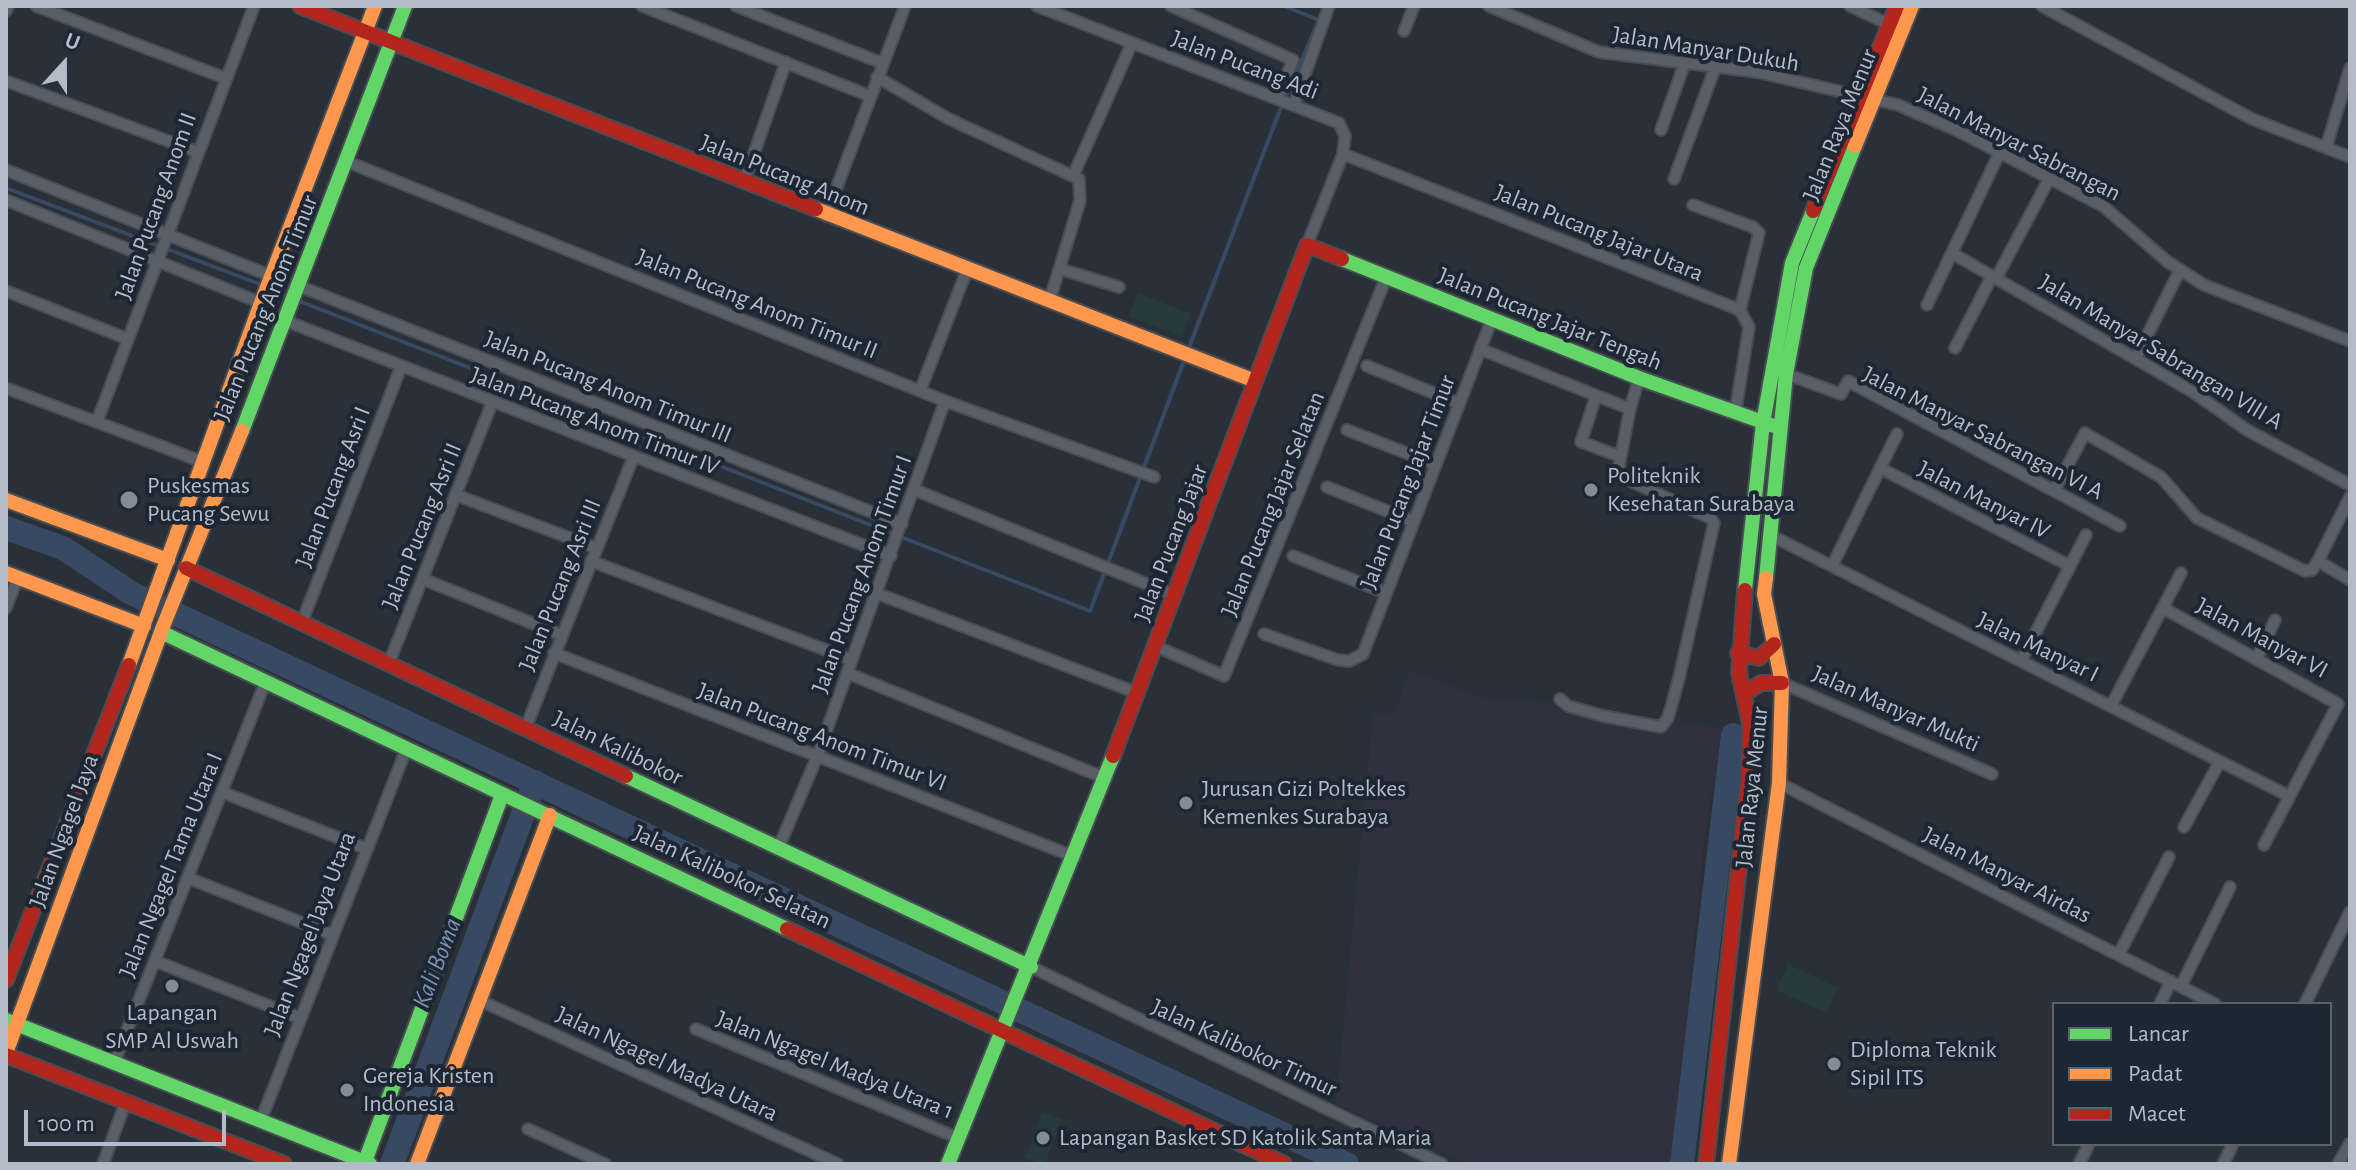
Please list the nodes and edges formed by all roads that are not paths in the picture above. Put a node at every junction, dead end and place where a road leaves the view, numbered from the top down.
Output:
1 (36, 6) edge
2 (254, 6) edge
3 (300, 6) edge
4 (375, 6) edge
5 (405, 6) edge
6 (642, 6) edge
7 (736, 6) edge
8 (905, 6) edge
9 (1038, 6) edge
10 (1171, 6) edge
11 (1329, 6) edge
12 (1414, 6) edge
13 (1489, 6) edge
14 (1850, 6) edge
15 (1897, 6) edge
16 (1912, 6) edge
17 (2042, 6) edge
18 (668, 11) edge
19 (1890, 25) junction
20 (365, 31) junction
21 (1404, 31) dead end
22 (394, 42) junction
23 (1132, 43) junction
24 (786, 62) junction
25 (882, 63) junction
26 (1684, 65) junction
27 (1715, 68) junction
28 (2350, 68) edge
29 (877, 77) junction
30 (225, 78) junction
31 (6, 81) edge
32 (870, 96) junction
33 (1869, 99) junction
34 (1286, 102) junction
35 (1661, 130) dead end
36 (1344, 132) joint
37 (2326, 148) junction
38 (198, 152) junction
39 (1343, 154) junction
40 (1999, 154) junction
41 (2350, 157) edge
42 (348, 162) junction
43 (6, 170) edge
44 (1074, 174) junction
45 (1674, 179) dead end
46 (2049, 179) junction
47 (744, 182) junction
48 (6, 200) edge
49 (1693, 205) dead end
50 (826, 216) junction
51 (167, 237) junction
52 (1307, 245) junction
53 (1952, 253) junction
54 (158, 258) junction
55 (1060, 269) junction
56 (967, 270) junction
57 (2180, 270) junction
58 (1994, 277) junction
59 (1386, 278) junction
60 (299, 287) junction
61 (1119, 287) dead end
62 (266, 289) junction
63 (6, 291) edge
64 (1050, 299) junction
65 (1927, 305) dead end
66 (1740, 310) junction
67 (288, 315) junction
68 (1492, 319) junction
69 (128, 339) junction
70 (2350, 341) edge
71 (1955, 348) dead end
72 (1480, 349) junction
73 (2136, 358) junction
74 (1367, 366) dead end
75 (401, 367) junction
76 (1786, 374) junction
77 (1639, 378) junction
78 (1255, 381) junction
79 (6, 388) edge
80 (920, 391) junction
81 (1596, 396) junction
82 (945, 401) junction
83 (492, 403) junction
84 (1458, 403) junction
85 (223, 406) junction
86 (1630, 409) junction
87 (1735, 414) junction
88 (248, 415) junction
89 (98, 419) junction
90 (1763, 423) junction
91 (1778, 427) junction
92 (1347, 430) dead end
93 (1897, 434) dead end
94 (1619, 456) junction
95 (633, 458) junction
96 (203, 462) junction
97 (1435, 464) junction
98 (1880, 468) junction
99 (1154, 477) dead end
100 (2350, 485) edge
101 (1327, 487) dead end
102 (915, 490) junction
103 (2054, 491) junction
104 (456, 495) junction
105 (2350, 497) edge
106 (6, 500) edge
107 (1412, 521) junction
108 (2120, 526) dead end
109 (901, 527) junction
110 (1768, 534) junction
111 (2086, 535) dead end
112 (596, 548) junction
113 (891, 556) junction
114 (1293, 556) dead end
115 (168, 560) junction
116 (591, 561) junction
117 (2318, 561) junction
118 (1832, 566) junction
119 (2070, 566) junction
120 (186, 568) junction
121 (2181, 573) dead end
122 (12, 575) edge
123 (423, 579) junction
124 (2350, 580) edge
125 (876, 593) junction
126 (1386, 593) junction
127 (1174, 595) junction
128 (6, 608) edge
129 (2163, 608) junction
130 (2275, 620) dead end
131 (145, 622) junction
132 (302, 622) junction
133 (162, 628) junction
134 (1264, 634) dead end
135 (561, 635) junction
136 (1774, 644) junction
137 (1155, 646) junction
138 (554, 653) junction
139 (1738, 653) junction
140 (2257, 658) junction
141 (852, 660) junction
142 (2021, 661) junction
143 (389, 663) junction
144 (847, 673) junction
145 (265, 683) junction
146 (1782, 683) junction
147 (1137, 693) junction
148 (1745, 693) junction
149 (1560, 699) dead end
150 (2111, 706) junction
151 (526, 727) junction
152 (406, 750) junction
153 (817, 757) junction
154 (2219, 763) junction
155 (1992, 774) dead end
156 (1105, 778) junction
157 (1779, 783) junction
158 (222, 792) junction
159 (506, 796) junction
160 (2289, 796) junction
161 (547, 814) junction
162 (2184, 827) dead end
163 (2264, 845) dead end
164 (367, 849) junction
165 (778, 849) junction
166 (1075, 857) junction
167 (2169, 857) dead end
168 (188, 878) junction
169 (2230, 887) dead end
170 (1735, 903) junction
171 (1762, 905) junction
172 (2350, 912) edge
173 (1732, 926) junction
174 (1760, 928) junction
175 (333, 935) junction
176 (2119, 954) junction
177 (155, 961) junction
178 (1031, 967) junction
179 (6, 980) edge
180 (2176, 984) junction
181 (479, 1000) junction
182 (2162, 1002) edge
183 (2211, 1002) edge
184 (2306, 1002) edge
185 (300, 1018) junction
186 (12, 1022) edge
187 (1007, 1023) junction
188 (696, 1029) dead end
189 (6, 1054) edge
190 (114, 1063) junction
191 (126, 1101) junction
192 (261, 1120) junction
193 (528, 1129) dead end
194 (958, 1138) junction
195 (2350, 1143) edge
196 (2088, 1146) edge
197 (2232, 1146) edge
198 (366, 1163) edge
199 (103, 1164) edge
200 (284, 1164) edge
201 (417, 1164) edge
202 (605, 1164) edge
203 (837, 1164) edge
204 (948, 1164) edge
205 (1284, 1164) edge
206 (1442, 1164) edge
207 (1706, 1164) edge
208 (1729, 1164) edge
209 (2079, 1164) edge
210 (2223, 1164) edge
211 (2338, 1164) edge

1 - 30 street
2 - 30 street, Jalan Pucang Anom II
3 - 20 street, Jalan Pucang Anom
4 - 20 street, Jalan Pucang Anom Timur
5 - 22 street, Jalan Pucang Anom Timur
6 - 18 street
7 - 25 street
8 - 25 street
9 - 23 street, Jalan Pucang Adi
10 - 34 street
11 - 34 street
12 - 21 street
13 - 26 street, Jalan Manyar Dukuh
14 - 19 street
15 - 19 street, Jalan Raya Menur
16 - 33 street, Jalan Raya Menur
17 - 37 street
18 - 24 street
19 - 33 street, Jalan Raya Menur
20 - 22 street, Jalan Pucang Anom
20 - 62 street, Jalan Pucang Anom Timur
22 - 42 street, Jalan Pucang Anom Timur
22 - 47 street, Jalan Pucang Anom
23 - 34 street, Jalan Pucang Adi
23 - 44 street
24 - 32 street
24 - 47 street
25 - 29 street
26 - 27 street, Jalan Manyar Dukuh
26 - 35 street
27 - 33 street, Jalan Manyar Dukuh
27 - 45 street
28 - 37 street
29 - 32 street
29 - 44 street
30 - 38 street, Jalan Pucang Anom II
31 - 38 street
32 - 50 street
33 - 40 street, Jalan Manyar Sabrangan
33 - 76 street, Jalan Raya Menur
33 - 90 street, Jalan Raya Menur
34 - 36 street, Jalan Pucang Adi
36 - 39 street, Jalan Pucang Jajar
37 - 41 street
38 - 51 street, Jalan Pucang Anom II
39 - 52 street, Jalan Pucang Jajar
39 - 66 street, Jalan Pucang Jajar Utara
40 - 46 street, Jalan Manyar Sabrangan
40 - 53 street
42 - 60 street, Jalan Pucang Anom Timur
42 - 80 street, Jalan Pucang Anom Timur II
43 - 51 street
44 - 55 street
46 - 57 street, Jalan Manyar Sabrangan
46 - 58 street
47 - 50 street, Jalan Pucang Anom
48 - 54 street
49 - 66 street
50 - 56 street, Jalan Pucang Anom
51 - 54 street, Jalan Pucang Anom II
51 - 62 street
52 - 59 street, Jalan Pucang Jajar Tengah
52 - 78 street, Jalan Pucang Jajar
53 - 58 street, Jalan Manyar Sabrangan VIII A
53 - 65 street
54 - 62 street
54 - 69 street, Jalan Pucang Anom II
55 - 61 street
55 - 64 street
56 - 64 street, Jalan Pucang Anom
56 - 80 street
57 - 70 street, Jalan Manyar Sabrangan
57 - 73 street
58 - 71 street
58 - 73 street, Jalan Manyar Sabrangan VIII A
59 - 68 street, Jalan Pucang Jajar Tengah
59 - 137 street, Jalan Pucang Jajar Selatan
60 - 67 street, Jalan Pucang Anom Timur
60 - 109 street, Jalan Pucang Anom Timur III
62 - 85 street, Jalan Pucang Anom Timur
63 - 69 street
64 - 78 street, Jalan Pucang Anom
66 - 87 street
67 - 75 street, Jalan Pucang Anom Timur IV
67 - 88 street, Jalan Pucang Anom Timur
68 - 72 street, Jalan Pucang Jajar Timur
68 - 77 street, Jalan Pucang Jajar Tengah
69 - 89 street, Jalan Pucang Anom II
72 - 81 street
72 - 84 street, Jalan Pucang Jajar Timur
73 - 100 street, Jalan Manyar Sabrangan VIII A
74 - 84 street
75 - 83 street, Jalan Pucang Anom Timur IV
75 - 132 street, Jalan Pucang Asri I
76 - 91 street, Jalan Raya Menur
76 - 103 street, Jalan Manyar Sabrangan VI A
77 - 86 street
77 - 87 street, Jalan Pucang Jajar Tengah
78 - 127 street, Jalan Pucang Jajar
79 - 89 street
80 - 82 street, Jalan Pucang Anom Timur II
81 - 86 street
81 - 94 street
82 - 99 street, Jalan Pucang Anom Timur II
82 - 102 street, Jalan Pucang Anom Timur I
83 - 95 street, Jalan Pucang Anom Timur IV
83 - 104 street, Jalan Pucang Asri II
84 - 97 street, Jalan Pucang Jajar Timur
85 - 88 street
85 - 96 street, Jalan Pucang Anom Timur
86 - 94 street
87 - 90 street, Jalan Pucang Jajar Tengah
88 - 120 street, Jalan Pucang Anom Timur
89 - 96 street
90 - 91 street, Jalan Pucang Jajar Tengah
90 - 139 street, Jalan Raya Menur
91 - 110 street, Jalan Raya Menur
92 - 97 street
93 - 98 street
94 - 149 street
95 - 112 street, Jalan Pucang Asri III
95 - 113 street, Jalan Pucang Anom Timur IV
96 - 115 street, Jalan Pucang Anom Timur
97 - 107 street, Jalan Pucang Jajar Timur
98 - 118 street
98 - 119 street, Jalan Manyar IV
101 - 107 street
102 - 109 street, Jalan Pucang Anom Timur I
102 - 127 street
103 - 108 street, Jalan Manyar Sabrangan VI A
103 - 117 street
104 - 112 street
104 - 123 street, Jalan Pucang Asri II
105 - 117 street
106 - 115 street
107 - 126 street, Jalan Pucang Jajar Timur
109 - 113 street, Jalan Pucang Anom Timur I
110 - 118 street, Jalan Manyar I
110 - 136 street, Jalan Raya Menur
111 - 119 street
112 - 116 street, Jalan Pucang Asri III
113 - 125 street, Jalan Pucang Anom Timur I
114 - 126 street
115 - 131 street, Jalan Pucang Anom Timur
116 - 135 street, Jalan Pucang Asri III
116 - 141 street
117 - 124 street
118 - 142 street, Jalan Manyar I
119 - 142 street
120 - 132 street, Jalan Kalibokor
120 - 133 street, Jalan Pucang Anom Timur
121 - 129 street
122 - 128 street
122 - 131 street
123 - 135 street
123 - 143 street, Jalan Pucang Asri II
125 - 141 street, Jalan Pucang Anom Timur I
125 - 147 street
126 - 134 street, Jalan Pucang Jajar Timur
127 - 137 street, Jalan Pucang Jajar
129 - 140 street, Jalan Manyar VI
129 - 150 street
130 - 140 street
131 - 179 street, Jalan Ngagel Jaya
132 - 143 street, Jalan Kalibokor
133 - 145 street, Jalan Kalibokor Selatan
133 - 186 street, Jalan Ngagel Jaya
135 - 138 street, Jalan Pucang Asri III
136 - 139 street
136 - 146 street, Jalan Raya Menur
137 - 147 street, Jalan Pucang Jajar
138 - 151 street, Jalan Pucang Asri III
138 - 153 street, Jalan Pucang Anom Timur VI
139 - 148 street, Jalan Raya Menur
140 - 160 street, Jalan Manyar VI
141 - 144 street, Jalan Pucang Anom Timur I
142 - 150 street, Jalan Manyar I
143 - 151 street, Jalan Kalibokor
144 - 153 street, Jalan Pucang Anom Timur I
144 - 156 street
145 - 152 street, Jalan Kalibokor Selatan
145 - 158 street, Jalan Ngagel Tama Utara I
146 - 148 street
146 - 155 street, Jalan Manyar Mukti
146 - 157 street, Jalan Raya Menur
147 - 156 street, Jalan Pucang Jajar
148 - 170 street, Jalan Raya Menur
150 - 154 street, Jalan Manyar I
151 - 165 street, Jalan Kalibokor
152 - 159 street, Jalan Kalibokor Selatan
152 - 164 street, Jalan Ngagel Jaya Utara
153 - 165 street, Jalan Pucang Anom Timur I
153 - 166 street, Jalan Pucang Anom Timur VI
154 - 160 street, Jalan Manyar I
154 - 162 street
156 - 166 street, Jalan Pucang Jajar
157 - 171 street, Jalan Raya Menur
157 - 176 street, Jalan Manyar Airdas
158 - 164 street
158 - 168 street, Jalan Ngagel Tama Utara I
159 - 161 street, Jalan Kalibokor Selatan
159 - 198 street
160 - 163 street
161 - 181 street
161 - 187 street, Jalan Kalibokor Selatan
164 - 175 street, Jalan Ngagel Jaya Utara
165 - 178 street, Jalan Kalibokor
166 - 178 street, Jalan Pucang Jajar
167 - 176 street
168 - 175 street
168 - 177 street, Jalan Ngagel Tama Utara I
169 - 180 street
170 - 171 street
170 - 173 street, Jalan Raya Menur
171 - 174 street, Jalan Raya Menur
172 - 184 street
173 - 174 street
173 - 207 street, Jalan Raya Menur
174 - 208 street, Jalan Raya Menur
175 - 185 street, Jalan Ngagel Jaya Utara
176 - 180 street, Jalan Manyar Airdas
177 - 185 street
177 - 190 street, Jalan Ngagel Tama Utara I
178 - 187 street, Jalan Pucang Jajar
178 - 206 street, Jalan Kalibokor Timur
180 - 182 street
180 - 183 street, Jalan Manyar Airdas
181 - 201 street
181 - 203 street, Jalan Ngagel Madya Utara
185 - 192 street, Jalan Ngagel Jaya Utara
186 - 189 street, Jalan Ngagel Jaya
186 - 190 street
187 - 194 street, Jalan Pucang Jajar
187 - 205 street, Jalan Kalibokor Selatan
188 - 194 street, Jalan Ngagel Madya Utara 1
189 - 191 street
190 - 192 street
191 - 199 street
191 - 200 street
192 - 198 street
193 - 202 street
194 - 204 street, Jalan Pucang Jajar
195 - 211 street
196 - 209 street
197 - 210 street

